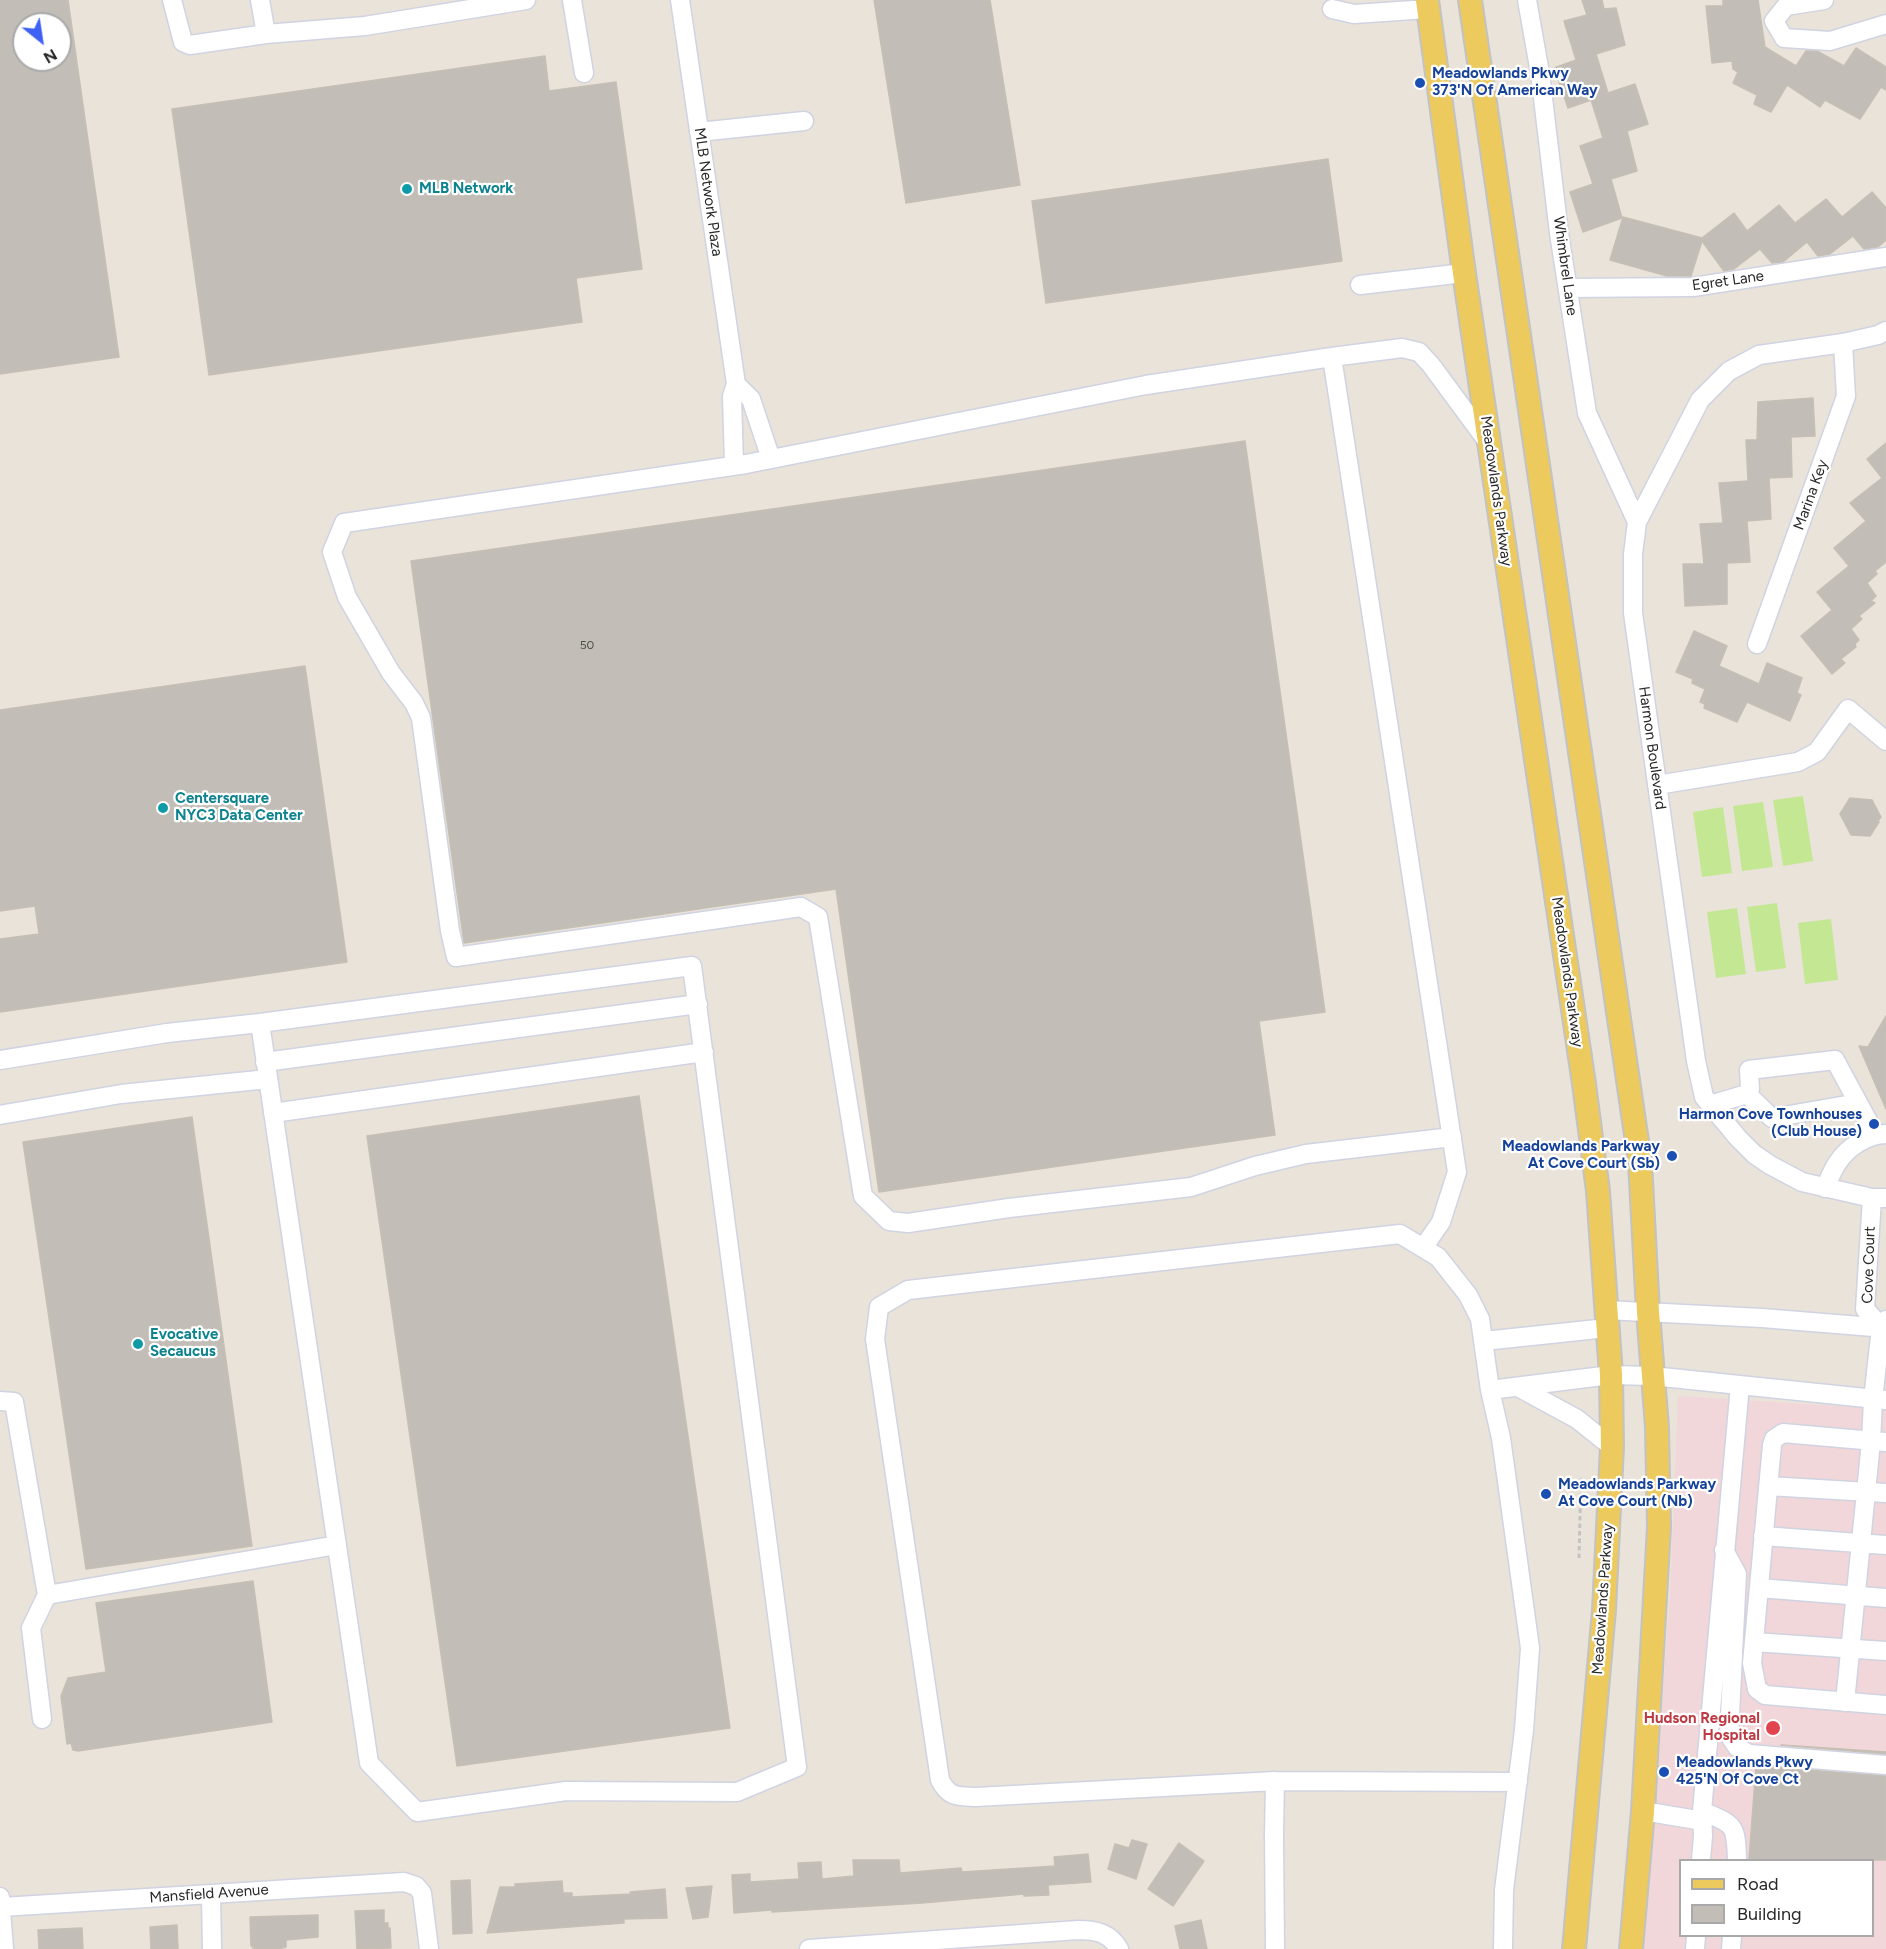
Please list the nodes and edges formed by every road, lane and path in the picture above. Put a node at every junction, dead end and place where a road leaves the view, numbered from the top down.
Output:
1 (172, 0) edge
2 (260, 0) edge
3 (526, 0) edge
4 (572, 0) edge
5 (680, 0) edge
6 (1348, 0) edge
7 (1470, 0) edge
8 (1527, 0) edge
9 (1824, 0) edge
10 (1428, 4) edge
11 (1886, 24) edge
12 (266, 34) junction
13 (584, 73) dead end
14 (804, 121) dead end
15 (699, 132) junction
16 (1886, 257) edge
17 (1464, 273) junction
18 (1360, 285) dead end
19 (1568, 288) junction
20 (1886, 331) edge
21 (1843, 343) junction
22 (1332, 357) junction
23 (736, 384) junction
24 (1490, 445) junction
25 (771, 459) junction
26 (734, 465) junction
27 (1637, 522) junction
28 (1757, 644) dead end
29 (1886, 741) edge
30 (1657, 785) junction
31 (698, 1004) junction
32 (260, 1023) junction
33 (704, 1052) junction
34 (0, 1060) edge
35 (267, 1071) junction
36 (1747, 1094) junction
37 (1858, 1103) junction
38 (1710, 1105) junction
39 (273, 1113) junction
40 (0, 1115) edge
41 (1881, 1134) edge
42 (1452, 1137) junction
43 (1825, 1188) junction
44 (1879, 1198) edge
45 (1423, 1248) junction
46 (1648, 1312) junction
47 (1607, 1319) junction
48 (1884, 1325) edge
49 (1484, 1341) junction
50 (1611, 1375) junction
51 (1652, 1376) junction
52 (1740, 1385) junction
53 (1518, 1387) junction
54 (1490, 1390) junction
55 (1879, 1400) edge
56 (0, 1401) edge
57 (1879, 1442) edge
58 (1612, 1447) junction
59 (1581, 1476) dead end
60 (1768, 1486) junction
61 (1866, 1492) junction
62 (1886, 1493) edge
63 (1763, 1536) junction
64 (1861, 1543) junction
65 (337, 1545) junction
66 (1886, 1545) edge
67 (1724, 1550) junction
68 (1579, 1558) dead end
69 (1759, 1588) junction
70 (47, 1595) junction
71 (1856, 1596) junction
72 (1886, 1598) edge
73 (1754, 1642) junction
74 (1851, 1649) junction
75 (1886, 1651) edge
76 (1845, 1702) junction
77 (1886, 1705) edge
78 (42, 1719) dead end
79 (1886, 1765) edge
80 (1275, 1781) junction
81 (1518, 1782) junction
82 (1642, 1811) junction
83 (1702, 1816) junction
84 (1701, 1859) edge
85 (1737, 1859) edge
86 (211, 1894) junction
87 (1, 1902) edge
88 (1116, 1944) edge
89 (912, 1946) edge
90 (4, 1949) edge
91 (212, 1949) edge
92 (429, 1949) edge
93 (809, 1949) edge
94 (1275, 1949) edge
95 (1503, 1949) edge
96 (1574, 1949) edge
97 (1631, 1949) edge

1 - 12 street
2 - 12 street
3 - 12 street
4 - 13 street
5 - 15 street, MLB Network Plaza
6 - 10 street
7 - 46 main road
8 - 19 street, Whimbrel Lane
9 - 11 street
10 - 17 main road, Meadowlands Parkway
14 - 15 street
15 - 23 street, MLB Network Plaza
16 - 19 street, Egret Lane
17 - 18 street
17 - 24 main road, Meadowlands Parkway
19 - 27 street, Whimbrel Lane
20 - 21 street, Harmon Boulevard
21 - 27 street, Harmon Boulevard
21 - 28 street, Marina Key
22 - 24 street
22 - 25 street
22 - 42 street
23 - 25 street
23 - 26 street
24 - 47 main road, Meadowlands Parkway
25 - 26 street
26 - 42 street
27 - 30 street, Harmon Boulevard
29 - 30 street
30 - 38 street, Harmon Boulevard
31 - 32 street
31 - 33 street
31 - 35 street
32 - 34 street
32 - 35 street
33 - 39 street
33 - 65 street
35 - 39 street
35 - 40 street
36 - 37 street
36 - 37 street
36 - 38 street
37 - 41 street
38 - 43 street, Harmon Boulevard
39 - 65 street
41 - 43 street
42 - 45 street
43 - 44 street, Harmon Boulevard
44 - 48 street, Cove Court
45 - 49 street
45 - 80 street
46 - 47 street
46 - 48 street
46 - 51 main road
47 - 49 street
47 - 50 main road, Meadowlands Parkway
48 - 55 street
49 - 54 street
50 - 51 street
50 - 53 street
50 - 58 main road, Meadowlands Parkway
51 - 52 street
51 - 82 main road
52 - 55 street
52 - 67 street
53 - 54 street
53 - 58 street
54 - 81 street
55 - 57 street
56 - 70 street
57 - 60 street
57 - 61 street
58 - 96 main road, Meadowlands Parkway
59 - 68 path
60 - 61 street
60 - 63 street
61 - 62 street
61 - 64 street
63 - 64 street
63 - 69 street
64 - 66 street
64 - 71 street
65 - 70 street
67 - 79 street
67 - 83 street
69 - 71 street
69 - 73 street
70 - 78 street
71 - 72 street
71 - 74 street
73 - 74 street
73 - 76 street
74 - 75 street
74 - 76 street
76 - 77 street
80 - 81 street
80 - 94 street
81 - 95 street
82 - 83 street
82 - 97 main road
83 - 84 street
83 - 85 street
86 - 87 street, Mansfield Avenue
86 - 91 street
86 - 92 street, Mansfield Avenue
87 - 90 street
88 - 89 street
89 - 93 street

